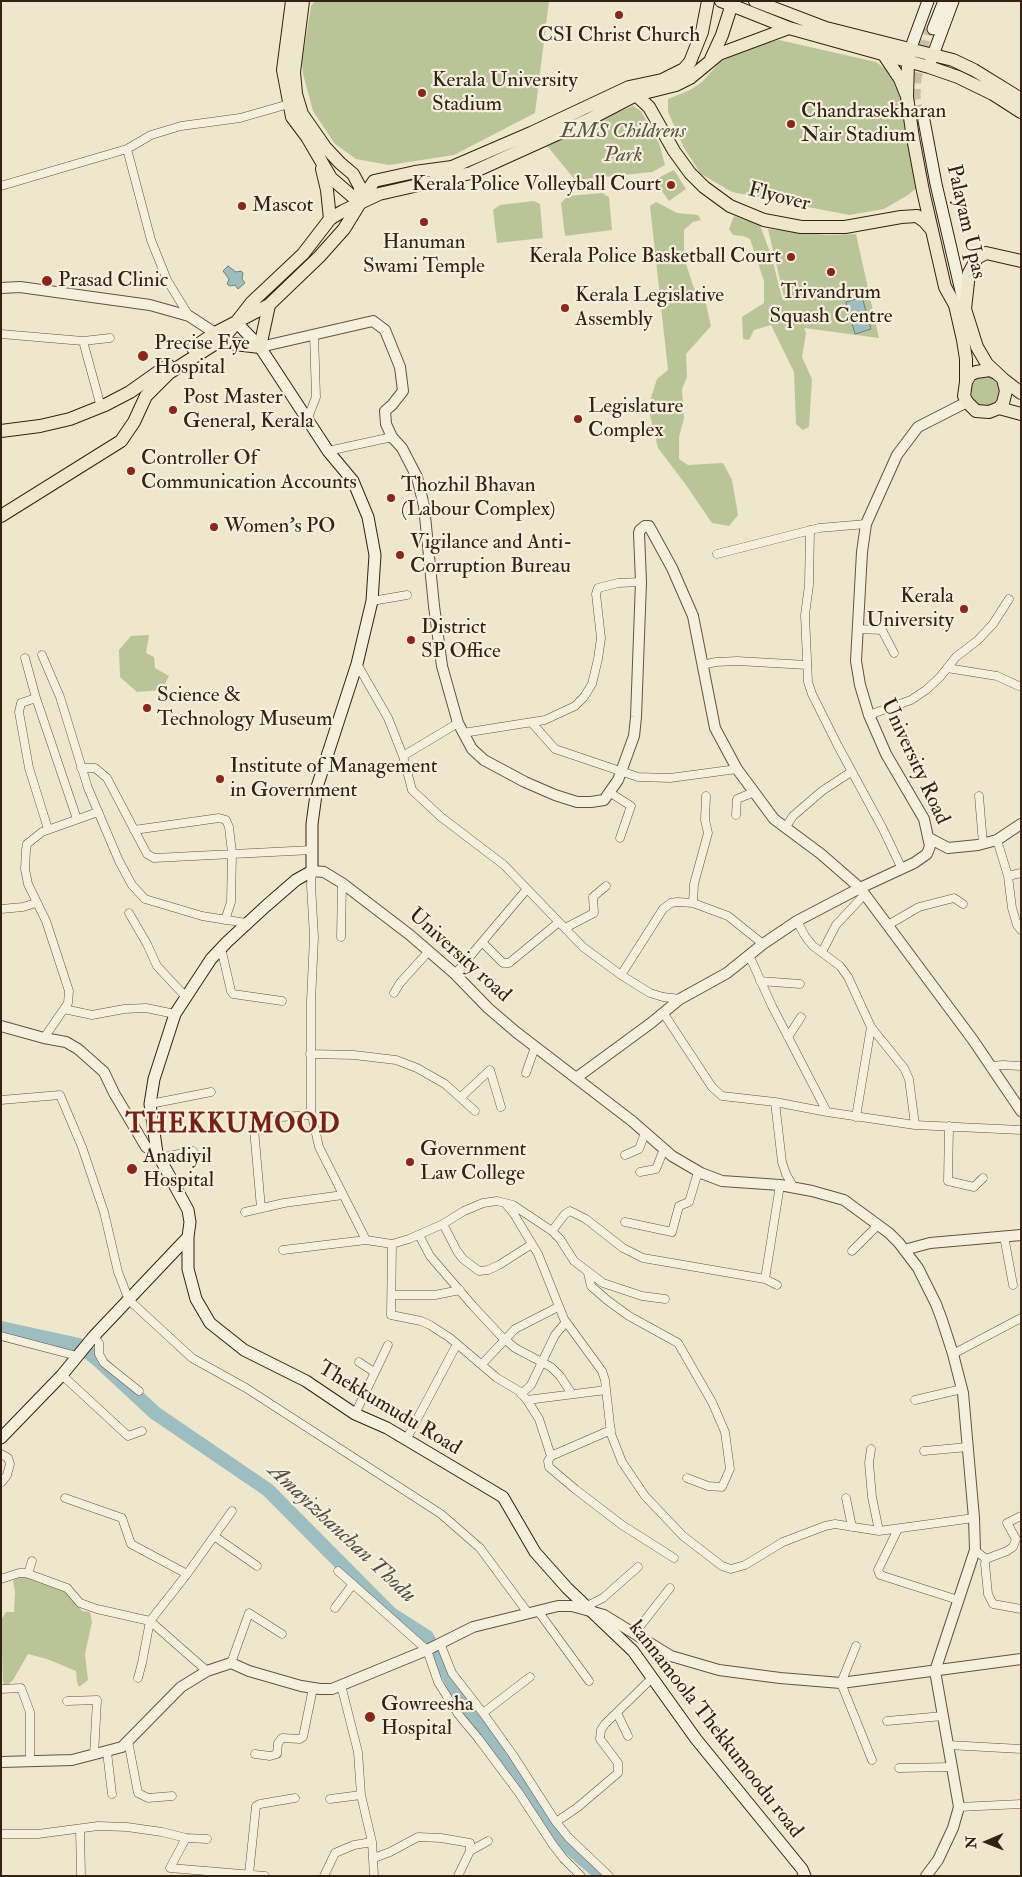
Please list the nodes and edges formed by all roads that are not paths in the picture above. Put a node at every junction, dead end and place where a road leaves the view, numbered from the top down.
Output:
1 (292, 1) edge
2 (302, 1) edge
3 (708, 1) edge
4 (755, 1) edge
5 (928, 1) edge
6 (937, 1) edge
7 (944, 1) edge
8 (952, 1) edge
9 (729, 3) edge
10 (789, 28) junction
11 (884, 55) junction
12 (909, 56) junction
13 (931, 61) junction
14 (710, 62) junction
15 (636, 95) junction
16 (907, 97) junction
17 (1021, 99) edge
18 (289, 104) junction
19 (1021, 112) edge
20 (920, 115) tunnel mouth
21 (127, 149) junction
22 (320, 162) junction
23 (354, 174) junction
24 (374, 181) junction
25 (1, 186) edge
26 (360, 203) junction
27 (330, 220) junction
28 (931, 229) junction
29 (1021, 261) edge
30 (1, 288) edge
31 (269, 305) junction
32 (960, 307) junction
33 (189, 316) junction
34 (237, 323) junction
35 (1, 334) edge
36 (314, 334) junction
37 (110, 338) dead end
38 (218, 339) junction
39 (82, 341) junction
40 (260, 347) junction
41 (999, 376) junction
42 (966, 382) junction
43 (1021, 393) edge
44 (967, 402) junction
45 (101, 406) junction
46 (999, 408) junction
47 (1021, 414) edge
48 (308, 420) junction
49 (1, 431) edge
50 (392, 437) junction
51 (328, 451) junction
52 (1, 516) edge
53 (866, 524) junction
54 (810, 530) junction
55 (717, 554) dead end
56 (641, 582) junction
57 (407, 595) dead end
58 (1009, 599) dead end
59 (372, 601) junction
60 (857, 629) junction
61 (894, 653) dead end
62 (42, 655) dead end
63 (25, 658) dead end
64 (357, 664) junction
65 (702, 665) junction
66 (807, 666) junction
67 (947, 668) junction
68 (1021, 687) edge
69 (36, 698) junction
70 (869, 714) junction
71 (458, 723) junction
72 (532, 723) junction
73 (463, 733) junction
74 (403, 756) junction
75 (82, 768) junction
76 (737, 769) junction
77 (622, 770) junction
78 (851, 772) junction
79 (609, 792) junction
80 (754, 792) junction
81 (706, 796) dead end
82 (979, 796) dead end
83 (98, 812) junction
84 (736, 815) dead end
85 (77, 819) junction
86 (1021, 824) edge
87 (785, 828) junction
88 (48, 830) junction
89 (134, 830) junction
90 (620, 838) dead end
91 (929, 838) junction
92 (997, 840) junction
93 (983, 844) junction
94 (948, 848) junction
95 (312, 850) junction
96 (232, 853) junction
97 (927, 854) junction
98 (902, 869) junction
99 (312, 871) junction
100 (1021, 873) edge
101 (1008, 876) junction
102 (342, 883) junction
103 (606, 886) dead end
104 (527, 889) junction
105 (862, 892) junction
106 (36, 903) junction
107 (693, 903) junction
108 (963, 904) dead end
109 (2, 909) edge
110 (129, 913) dead end
111 (1, 918) edge
112 (225, 920) junction
113 (797, 921) junction
114 (559, 922) junction
115 (246, 924) junction
116 (888, 924) junction
117 (566, 928) junction
118 (1021, 930) edge
119 (341, 937) dead end
120 (482, 942) junction
121 (764, 944) junction
122 (221, 948) junction
123 (429, 951) junction
124 (822, 952) junction
125 (748, 955) junction
126 (455, 974) junction
127 (620, 975) junction
128 (760, 981) junction
129 (800, 984) dead end
130 (394, 992) dead end
131 (185, 996) junction
132 (680, 999) junction
133 (282, 1001) dead end
134 (64, 1009) junction
135 (175, 1014) junction
136 (664, 1014) junction
137 (801, 1017) dead end
138 (1, 1026) edge
139 (871, 1027) junction
140 (788, 1037) junction
141 (44, 1038) junction
142 (535, 1047) junction
143 (310, 1054) junction
144 (991, 1066) junction
145 (1020, 1066) edge
146 (526, 1073) dead end
147 (576, 1078) junction
148 (211, 1092) dead end
149 (461, 1098) junction
150 (1, 1100) edge
151 (775, 1102) junction
152 (150, 1104) junction
153 (501, 1107) dead end
154 (475, 1111) dead end
155 (1021, 1111) edge
156 (827, 1112) junction
157 (312, 1115) junction
158 (856, 1117) junction
159 (915, 1125) junction
160 (949, 1126) junction
161 (1021, 1130) edge
162 (645, 1132) junction
163 (664, 1149) junction
164 (193, 1151) dead end
165 (158, 1156) junction
166 (625, 1156) dead end
167 (640, 1172) dead end
168 (698, 1172) junction
169 (984, 1178) dead end
170 (780, 1185) junction
171 (794, 1188) junction
172 (343, 1195) junction
173 (505, 1203) junction
174 (261, 1208) junction
175 (245, 1212) dead end
176 (625, 1222) dead end
177 (443, 1224) junction
178 (878, 1225) junction
179 (552, 1232) junction
180 (419, 1235) junction
181 (1021, 1235) edge
182 (1004, 1236) junction
183 (188, 1237) junction
184 (366, 1240) junction
185 (392, 1244) junction
186 (532, 1244) junction
187 (283, 1250) dead end
188 (852, 1250) dead end
189 (904, 1250) junction
190 (588, 1273) junction
191 (766, 1279) junction
192 (777, 1285) dead end
193 (1013, 1285) dead end
194 (460, 1290) junction
195 (392, 1295) junction
196 (665, 1299) dead end
197 (129, 1300) junction
198 (558, 1307) junction
199 (1021, 1318) edge
200 (566, 1322) junction
201 (1, 1336) edge
202 (94, 1336) junction
203 (505, 1339) junction
204 (457, 1344) junction
205 (388, 1345) dead end
206 (78, 1354) junction
207 (953, 1354) junction
208 (541, 1361) junction
209 (359, 1362) dead end
210 (482, 1364) junction
211 (374, 1372) junction
212 (62, 1375) junction
213 (962, 1388) junction
214 (139, 1390) dead end
215 (606, 1390) junction
216 (572, 1394) junction
217 (524, 1397) junction
218 (915, 1400) dead end
219 (355, 1414) junction
220 (611, 1430) junction
221 (142, 1431) dead end
222 (2, 1435) edge
223 (406, 1440) junction
224 (968, 1447) junction
225 (871, 1448) dead end
226 (924, 1451) dead end
227 (1, 1454) edge
228 (551, 1456) junction
229 (687, 1478) dead end
230 (2, 1482) edge
231 (65, 1498) dead end
232 (846, 1498) dead end
233 (232, 1511) dead end
234 (1021, 1516) edge
235 (974, 1518) junction
236 (852, 1527) junction
237 (898, 1529) junction
238 (878, 1531) junction
239 (214, 1536) junction
240 (975, 1550) junction
241 (674, 1558) dead end
242 (986, 1558) junction
243 (32, 1561) dead end
244 (257, 1566) dead end
245 (638, 1566) dead end
246 (338, 1571) dead end
247 (28, 1574) junction
248 (187, 1574) junction
249 (1, 1580) edge
250 (353, 1584) junction
251 (670, 1588) dead end
252 (958, 1600) junction
253 (335, 1608) dead end
254 (590, 1608) junction
255 (1021, 1608) edge
256 (533, 1612) junction
257 (150, 1621) junction
258 (282, 1634) dead end
259 (634, 1634) junction
260 (440, 1644) junction
261 (856, 1646) dead end
262 (427, 1650) junction
263 (1021, 1659) edge
264 (231, 1663) junction
265 (935, 1670) junction
266 (207, 1671) junction
267 (530, 1677) dead end
268 (138, 1678) dead end
269 (652, 1678) junction
270 (589, 1681) dead end
271 (841, 1683) junction
272 (341, 1685) junction
273 (313, 1688) junction
274 (1, 1689) edge
275 (67, 1701) dead end
276 (617, 1713) junction
277 (483, 1714) junction
278 (943, 1716) junction
279 (887, 1721) dead end
280 (628, 1736) dead end
281 (128, 1741) junction
282 (948, 1745) junction
283 (1021, 1749) edge
284 (107, 1752) junction
285 (255, 1754) dead end
286 (94, 1755) junction
287 (872, 1760) dead end
288 (1, 1762) edge
289 (30, 1762) junction
290 (952, 1767) junction
291 (899, 1768) dead end
292 (112, 1794) dead end
293 (361, 1795) junction
294 (172, 1796) dead end
295 (295, 1798) dead end
296 (330, 1799) dead end
297 (1021, 1804) edge
298 (960, 1807) junction
299 (556, 1822) junction
300 (80, 1829) junction
301 (1, 1834) edge
302 (186, 1838) junction
303 (206, 1839) dead end
304 (488, 1841) dead end
305 (372, 1842) junction
306 (470, 1851) junction
307 (374, 1858) junction
308 (218, 1874) edge
309 (249, 1874) junction
310 (81, 1876) edge
311 (265, 1876) edge
312 (324, 1876) edge
313 (374, 1876) edge
314 (458, 1876) edge
315 (581, 1876) edge
316 (609, 1876) edge
317 (805, 1876) edge
318 (926, 1876) edge

1 - 18 main road
2 - 23 main road
3 - 24 main road
4 - 12 main road
5 - 12 main road
6 - 7 main road
8 - 13 main road
9 - 10 main road
9 - 14 main road
10 - 11 main road
10 - 14 main road
11 - 12 main road
11 - 16 main road
12 - 13 main road
12 - 16 main road
13 - 17 main road
13 - 19 main road
14 - 15 main road
15 - 26 main road
15 - 28 main road, Flyover
16 - 28 main road
18 - 21 street
18 - 22 main road
20 - 32 main road, Palayam Upas
21 - 25 street
21 - 33 street
22 - 26 main road
22 - 27 main road
23 - 24 main road
23 - 26 main road
24 - 26 main road
26 - 27 main road
26 - 31 main road
27 - 34 main road
28 - 32 main road
29 - 32 main road
30 - 33 street
31 - 34 main road
31 - 40 main road
32 - 41 main road
32 - 42 main road
33 - 38 street
34 - 38 main road
34 - 40 main road
35 - 39 street
36 - 40 street
36 - 48 street
36 - 50 street
37 - 39 street
38 - 40 main road
38 - 45 main road
38 - 52 main road
39 - 45 street
40 - 48 main road
41 - 42 main road
41 - 43 main road
41 - 46 main road
42 - 44 main road
44 - 46 main road
44 - 53 street, University Road
45 - 49 main road
46 - 47 main road
48 - 51 main road
50 - 51 street
50 - 71 street
51 - 59 main road
53 - 54 street
53 - 60 street, University Road
54 - 55 street
54 - 66 street
56 - 65 street
56 - 72 street
56 - 77 street
57 - 59 street
58 - 67 street
59 - 64 main road
60 - 61 street
60 - 70 street, University Road
62 - 75 street
63 - 69 street
64 - 74 street
64 - 95 main road
65 - 66 street
65 - 76 street
66 - 78 street
67 - 68 street
67 - 70 street
69 - 85 street
69 - 88 street
70 - 91 street, University Road
71 - 73 street
71 - 74 street
72 - 73 street
72 - 77 street
73 - 79 street
74 - 104 street
75 - 83 street
75 - 89 street
76 - 77 street
76 - 80 street
77 - 79 street
78 - 87 street
78 - 98 street
79 - 90 street
80 - 84 street
80 - 87 street
81 - 107 street
82 - 93 street
83 - 85 street
83 - 112 street
85 - 88 street
86 - 92 street
87 - 105 street
88 - 106 street
89 - 96 street
89 - 96 street
91 - 94 street
91 - 97 street, University Road
92 - 93 street
92 - 101 street
93 - 94 street
94 - 97 street
95 - 96 street
95 - 99 main road
96 - 112 street
97 - 98 street, University Road
98 - 105 street, University Road
99 - 102 street, University road
99 - 115 main road
99 - 143 street
100 - 101 street
101 - 118 street
102 - 119 street
102 - 123 street, University road
103 - 117 street
104 - 114 street
104 - 120 street
105 - 113 street, University Road
105 - 116 street
105 - 124 street
106 - 109 street
106 - 134 street
107 - 121 street
107 - 127 street
108 - 116 street
109 - 111 street
110 - 131 street
112 - 115 street
113 - 121 street, University Road
113 - 124 street
114 - 117 street
114 - 120 street
115 - 122 main road
116 - 144 street
117 - 127 street
120 - 126 street
121 - 125 street, University Road
122 - 131 main road
122 - 133 street
123 - 126 street, University road
123 - 130 street
124 - 139 street
125 - 128 street
125 - 132 street, University Road
126 - 142 street, University road
127 - 132 street
128 - 129 street
128 - 140 street
131 - 135 main road
132 - 136 street, University Road
134 - 135 street
134 - 141 street
135 - 152 main road
136 - 147 street, University Road
136 - 151 street
137 - 140 street
138 - 141 street
139 - 158 street
139 - 159 street
140 - 156 street
141 - 165 street
142 - 146 street
142 - 147 street, University road
143 - 149 street
143 - 157 street
144 - 145 street
144 - 155 street
147 - 162 street, University road
148 - 152 street
149 - 153 street
149 - 154 street
150 - 197 street
151 - 156 street
151 - 171 street
152 - 165 main road
156 - 158 street
157 - 172 street
157 - 174 street
158 - 159 street
159 - 160 street
160 - 161 street
160 - 169 street
162 - 163 street, University road
162 - 166 street
163 - 167 street
163 - 168 street, University road
164 - 165 street
165 - 183 main road, Thekkumudu Road
168 - 170 street, University road
168 - 176 street
170 - 171 street, University road
170 - 191 street
171 - 178 street, University road
172 - 174 street
172 - 184 street
173 - 177 street
173 - 179 street
173 - 186 street
174 - 175 street
177 - 180 street
177 - 186 street
178 - 188 street
178 - 189 street, University road
179 - 190 street
179 - 191 street
180 - 185 street
180 - 194 street
181 - 182 street
182 - 189 street
182 - 193 street
183 - 197 main road
183 - 219 main road, Thekkumudu Road
184 - 185 street
184 - 187 street
185 - 195 street
186 - 198 street
189 - 207 street, University road
190 - 196 street
190 - 229 street
191 - 192 street
194 - 195 street
194 - 203 street
195 - 204 street
197 - 202 main road
197 - 256 street
198 - 200 street
198 - 203 street
199 - 207 street
200 - 208 street
200 - 215 street
201 - 206 street
202 - 206 main road
202 - 214 street
203 - 208 street
203 - 210 street
204 - 210 street
204 - 223 street
205 - 211 street
206 - 212 main road
207 - 213 street, University road
208 - 216 street
208 - 217 street
209 - 211 street
210 - 217 street
211 - 219 street
212 - 221 street
212 - 222 main road
213 - 218 street
213 - 224 street, University road
215 - 216 street
215 - 220 street
216 - 217 street
217 - 228 street
219 - 223 main road, Thekkumudu Road
220 - 228 street
220 - 236 street
223 - 254 main road, Thekkumudu Road
224 - 226 street
224 - 235 street, University road
225 - 238 street
227 - 230 street
228 - 241 street
231 - 248 street
232 - 236 street
233 - 239 street
234 - 242 street
235 - 237 street
235 - 240 street, University road
236 - 238 street
237 - 238 street
237 - 252 street
239 - 244 street
239 - 248 street
240 - 242 street
240 - 252 street
242 - 255 street
243 - 247 street
245 - 254 street
246 - 250 street
247 - 249 street
247 - 257 street
248 - 257 street
250 - 253 street
250 - 262 street
251 - 259 street
252 - 265 street
254 - 256 street
254 - 259 street
254 - 269 main road, kannamoola Thekkumoodu road
256 - 260 street
256 - 270 street
257 - 266 street
257 - 268 street
258 - 264 street
259 - 271 street
260 - 262 street
260 - 277 street
261 - 271 street
262 - 272 street
262 - 315 street
263 - 265 street
264 - 266 street
264 - 273 street
265 - 271 street
265 - 278 street
266 - 281 street
267 - 277 street
269 - 276 street
269 - 317 main road, kannamoola Thekkumoodu road
271 - 287 street
272 - 273 street
272 - 293 street
273 - 285 street
274 - 289 street
275 - 286 street
276 - 280 street
276 - 299 street
277 - 299 street
278 - 279 street
278 - 282 street
281 - 284 street
281 - 294 street
282 - 283 street
282 - 290 street
284 - 286 street
284 - 292 street
286 - 289 street
288 - 289 street
290 - 291 street
290 - 298 street
293 - 296 street
293 - 305 street
295 - 309 street
297 - 298 street
298 - 318 street
299 - 316 street
300 - 301 street
300 - 302 street
300 - 310 street
302 - 303 street
302 - 308 street
304 - 306 street
305 - 307 street
305 - 312 street
306 - 307 street
306 - 314 street
307 - 313 street
308 - 309 street
309 - 311 street

